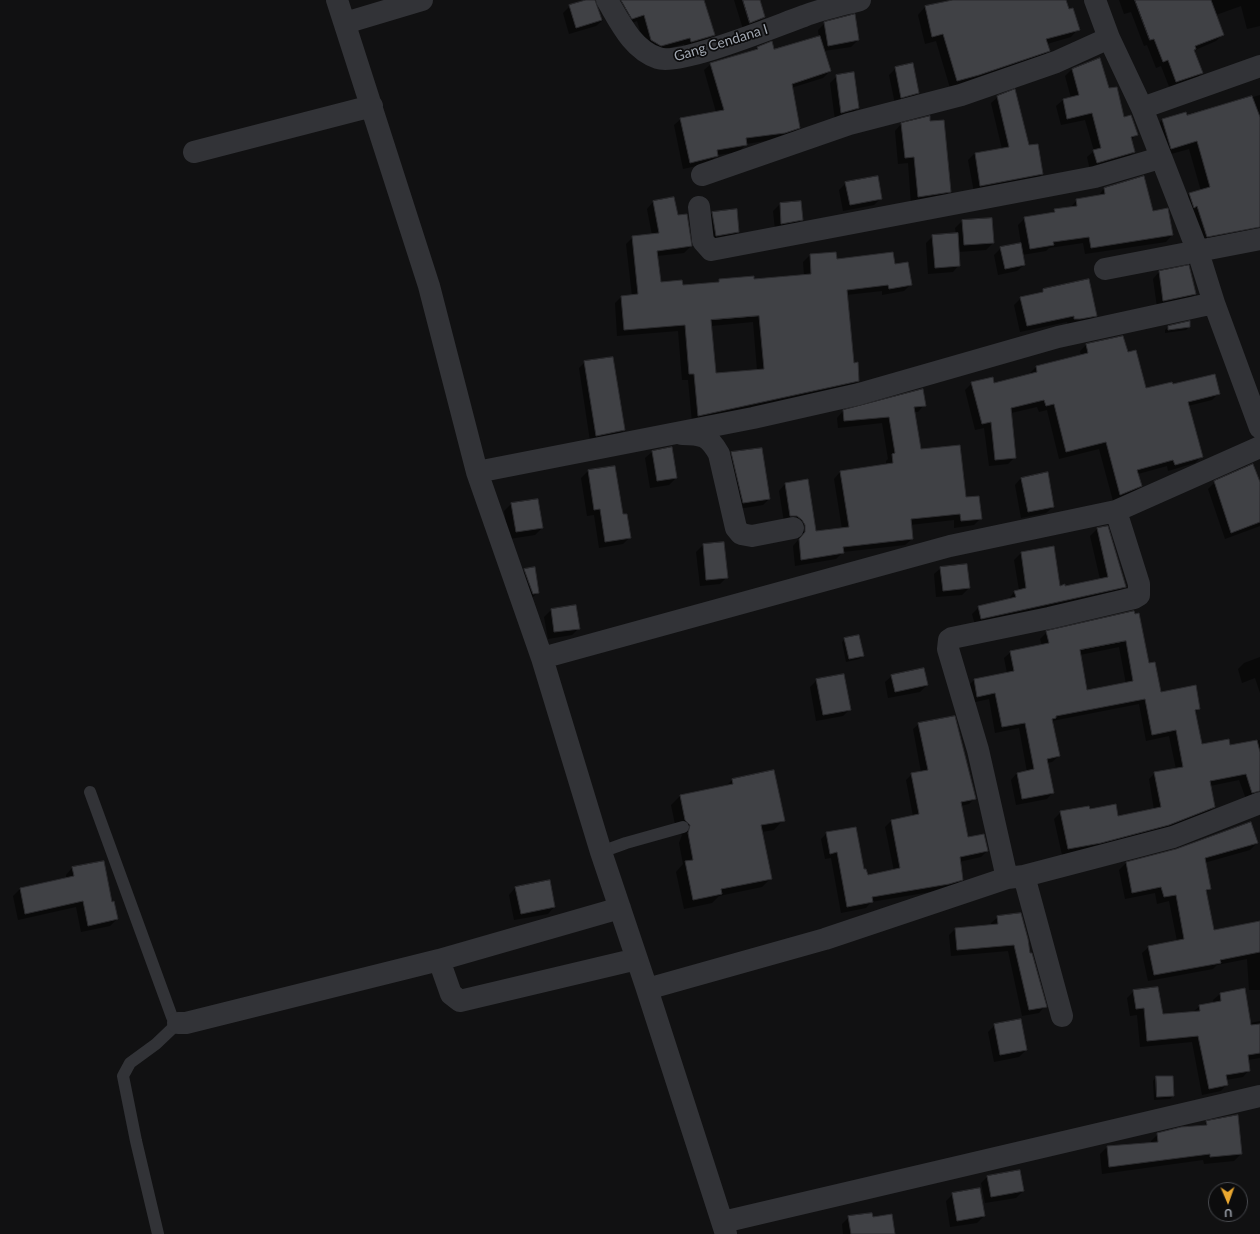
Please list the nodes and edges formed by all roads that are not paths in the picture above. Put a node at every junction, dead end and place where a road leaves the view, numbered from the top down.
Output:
1 (337, 0) edge
2 (422, 0) edge
3 (607, 0) edge
4 (860, 0) edge
5 (1095, 0) edge
6 (345, 23) junction
7 (1109, 38) junction
8 (1260, 66) edge
9 (372, 106) junction
10 (1142, 108) junction
11 (194, 152) dead end
12 (1160, 158) junction
13 (702, 175) dead end
14 (699, 207) dead end
15 (1260, 239) edge
16 (1198, 252) junction
17 (1105, 269) dead end
18 (1214, 303) junction
19 (1260, 428) edge
20 (676, 433) junction
21 (1260, 447) edge
22 (477, 472) junction
23 (1116, 511) junction
24 (793, 528) dead end
25 (542, 658) junction
26 (90, 792) dead end
27 (1260, 803) edge
28 (683, 827) dead end
29 (601, 852) junction
30 (1015, 877) junction
31 (620, 908) junction
32 (637, 959) junction
33 (439, 960) junction
34 (647, 989) junction
35 (1062, 1016) dead end
36 (178, 1023) junction
37 (1260, 1096) edge
38 (724, 1228) edge
39 (158, 1234) edge

1 - 6 street
2 - 6 street
3 - 4 street, Gang Cendana I
5 - 7 street
6 - 9 street
7 - 10 street
7 - 13 street
8 - 10 street
9 - 11 street
9 - 22 street
10 - 12 street
12 - 14 street
12 - 16 street
15 - 16 street
16 - 17 street
16 - 18 street
18 - 19 street
18 - 20 street
20 - 22 street
20 - 24 street
21 - 23 street
22 - 25 street
23 - 25 street
23 - 30 street
25 - 29 street
26 - 36 lane
27 - 30 street
28 - 29 lane
29 - 31 street
30 - 34 street
30 - 35 street
31 - 32 street
31 - 33 street
32 - 33 street
32 - 34 street
33 - 36 street
34 - 38 street
36 - 39 lane
37 - 38 street

